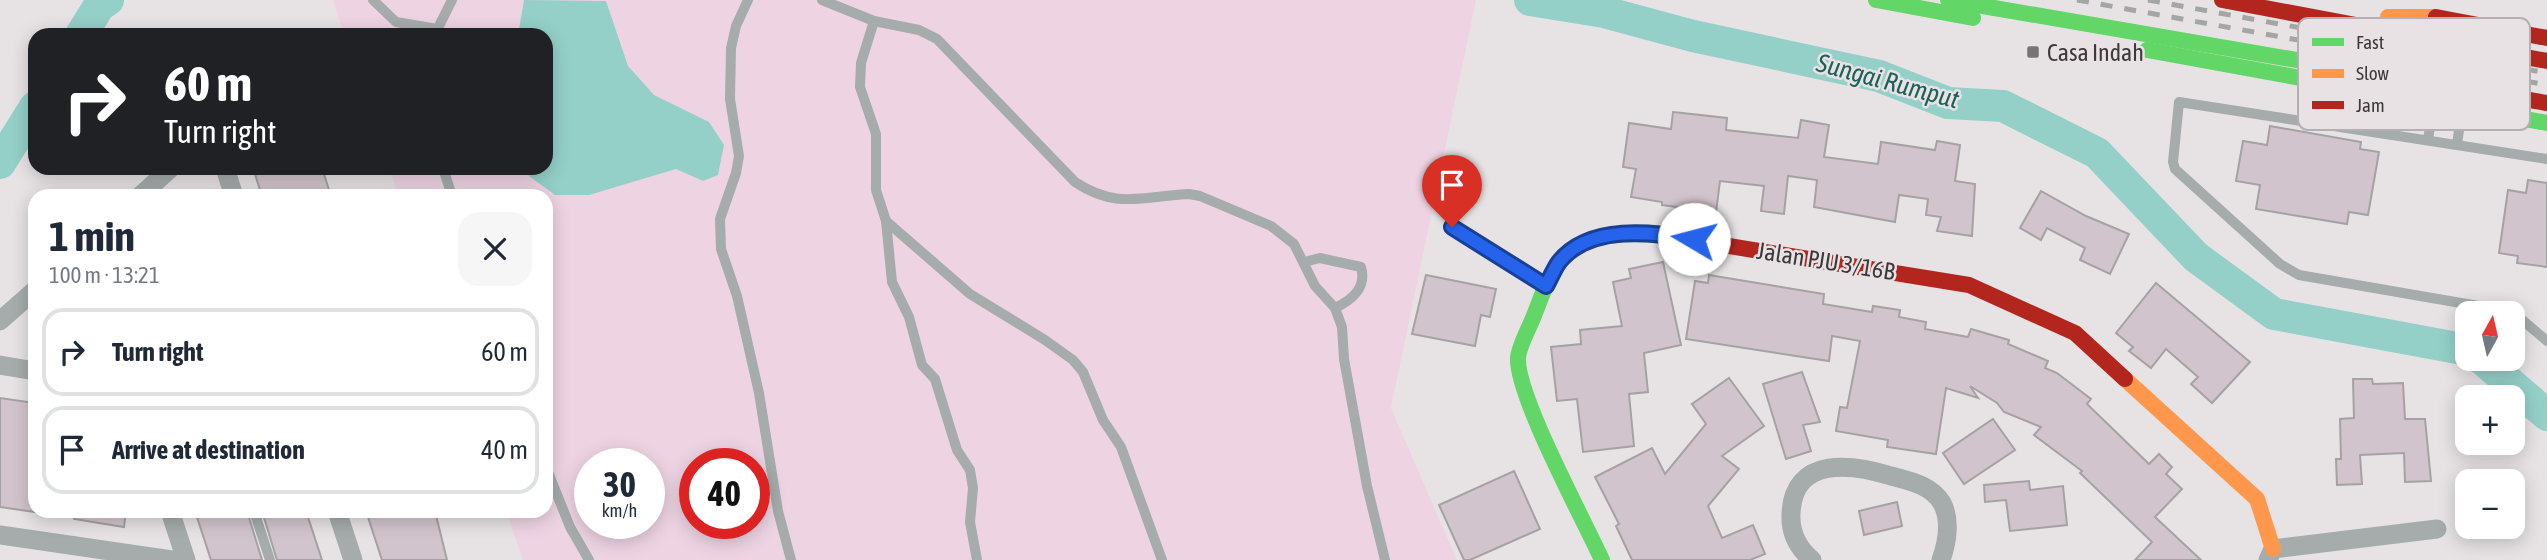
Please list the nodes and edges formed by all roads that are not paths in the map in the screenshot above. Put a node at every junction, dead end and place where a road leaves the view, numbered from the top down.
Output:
1 (373, 0) edge
2 (452, 0) edge
3 (748, 0) edge
4 (822, 0) edge
5 (1876, 0) edge
6 (1948, 0) edge
7 (2222, 0) edge
8 (2309, 17) junction
9 (2314, 18) edge
10 (2440, 18) edge
11 (874, 21) junction
12 (396, 22) junction
13 (397, 28) edge
14 (420, 28) edge
15 (438, 28) edge
16 (2298, 60) edge
17 (2298, 77) edge
18 (2298, 120) edge
19 (2362, 130) edge
20 (2429, 130) edge
21 (2459, 130) edge
22 (2428, 140) junction
23 (2457, 144) junction
24 (2547, 159) edge
25 (163, 175) edge
26 (148, 189) edge
27 (887, 221) junction
28 (1452, 227) dead end
29 (1304, 262) junction
30 (1546, 286) junction
31 (28, 296) edge
32 (1335, 308) junction
33 (0, 321) edge
34 (2547, 341) edge
35 (0, 365) edge
36 (28, 370) edge
37 (553, 484) edge
38 (172, 518) edge
39 (256, 518) edge
40 (339, 518) edge
41 (2437, 529) dead end
42 (0, 535) edge
43 (2270, 554) edge
44 (172, 560) edge
45 (186, 560) edge
46 (270, 560) edge
47 (353, 560) edge
48 (589, 560) edge
49 (790, 560) edge
50 (977, 560) edge
51 (1162, 560) edge
52 (1385, 560) edge
53 (1602, 560) edge
54 (1812, 560) edge
55 (1941, 560) edge

1 - 12 lane
2 - 15 lane
3 - 49 lane
4 - 11 lane
5 - 17 main road
6 - 16 main road
7 - 8 main road
8 - 9 main road
8 - 10 main road
11 - 27 lane
11 - 29 lane
12 - 13 lane
12 - 14 lane
18 - 34 lane
19 - 22 lane
20 - 22 lane
21 - 23 lane
22 - 23 lane
23 - 24 lane
25 - 26 street
27 - 50 lane
27 - 51 lane
28 - 30 lane
29 - 32 lane
29 - 32 lane
30 - 43 main road, Jalan PJU 3/16B
30 - 53 main road, Jalan PJU 3/16B
31 - 33 street
32 - 52 lane
35 - 36 street
37 - 48 lane
38 - 45 street
39 - 46 lane
40 - 47 street
41 - 43 street
42 - 44 street
54 - 55 street

